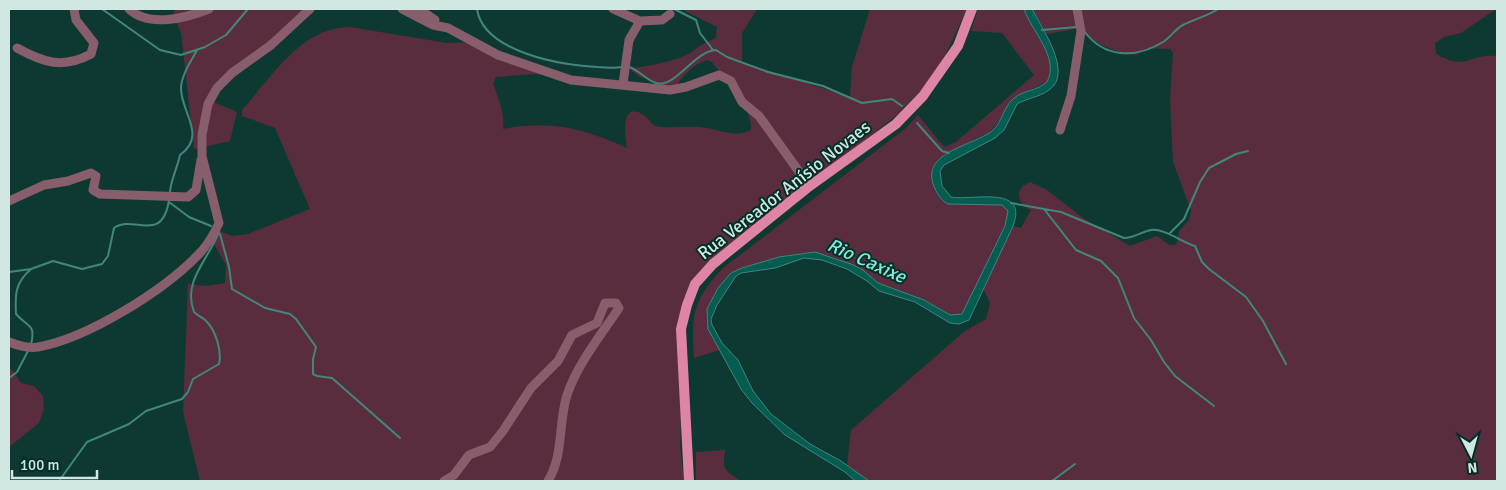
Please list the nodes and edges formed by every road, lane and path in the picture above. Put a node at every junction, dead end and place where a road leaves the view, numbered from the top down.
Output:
1 (74, 9) edge
2 (129, 9) edge
3 (209, 9) edge
4 (310, 9) edge
5 (402, 9) edge
6 (419, 9) edge
7 (613, 9) edge
8 (972, 9) edge
9 (1077, 9) edge
10 (670, 14) dead end
11 (640, 21) junction
12 (448, 28) junction
13 (17, 48) dead end
14 (623, 84) junction
15 (1060, 130) dead end
16 (202, 156) junction
17 (807, 188) junction
18 (9, 201) edge
19 (9, 342) edge
20 (444, 481) edge
21 (548, 481) edge
22 (689, 481) edge

1 - 13 street
2 - 3 street
4 - 16 street
5 - 12 street
6 - 12 street
7 - 11 street
8 - 17 main road, Rua Vereador Anísio Novaes
9 - 15 street
10 - 11 street
11 - 14 street
12 - 14 street
14 - 17 street
16 - 18 street
16 - 19 street
17 - 22 main road, Rua Vereador Anísio Novaes
20 - 21 street

